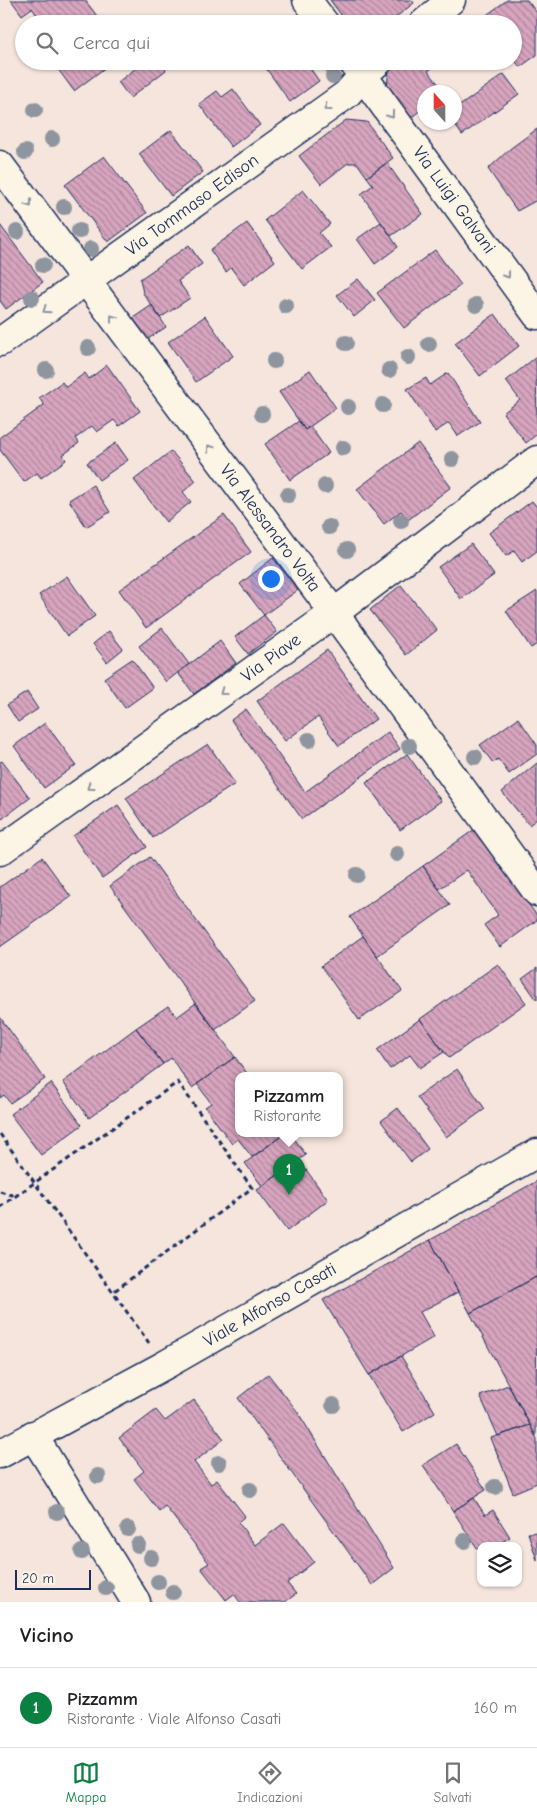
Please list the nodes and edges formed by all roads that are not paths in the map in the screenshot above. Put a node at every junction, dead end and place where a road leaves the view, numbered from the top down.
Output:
1 (307, 0) edge
2 (450, 0) edge
3 (318, 15) edge
4 (433, 15) edge
5 (362, 70) edge
6 (368, 70) edge
7 (0, 165) edge
8 (86, 282) junction
9 (537, 315) edge
10 (0, 342) edge
11 (537, 460) edge
12 (334, 613) junction
13 (4, 841) edge
14 (537, 892) edge
15 (537, 1153) edge
16 (33, 1435) junction
17 (0, 1454) edge
18 (136, 1602) edge

1 - 3 street
2 - 4 street
5 -> 8 street, Via Tommaso Edison
6 -> 9 street, Via Luigi Galvani
7 -> 8 street, Via Alessandro Volta
8 -> 10 street, Via Tommaso Edison
12 -> 8 street, Via Alessandro Volta
11 - 12 street, Via Piave
12 -> 13 street, Via Piave
12 - 14 street, Via Alessandro Volta
15 - 16 street, Viale Alfonso Casati
16 - 17 street, Viale Alfonso Casati
16 - 18 street

